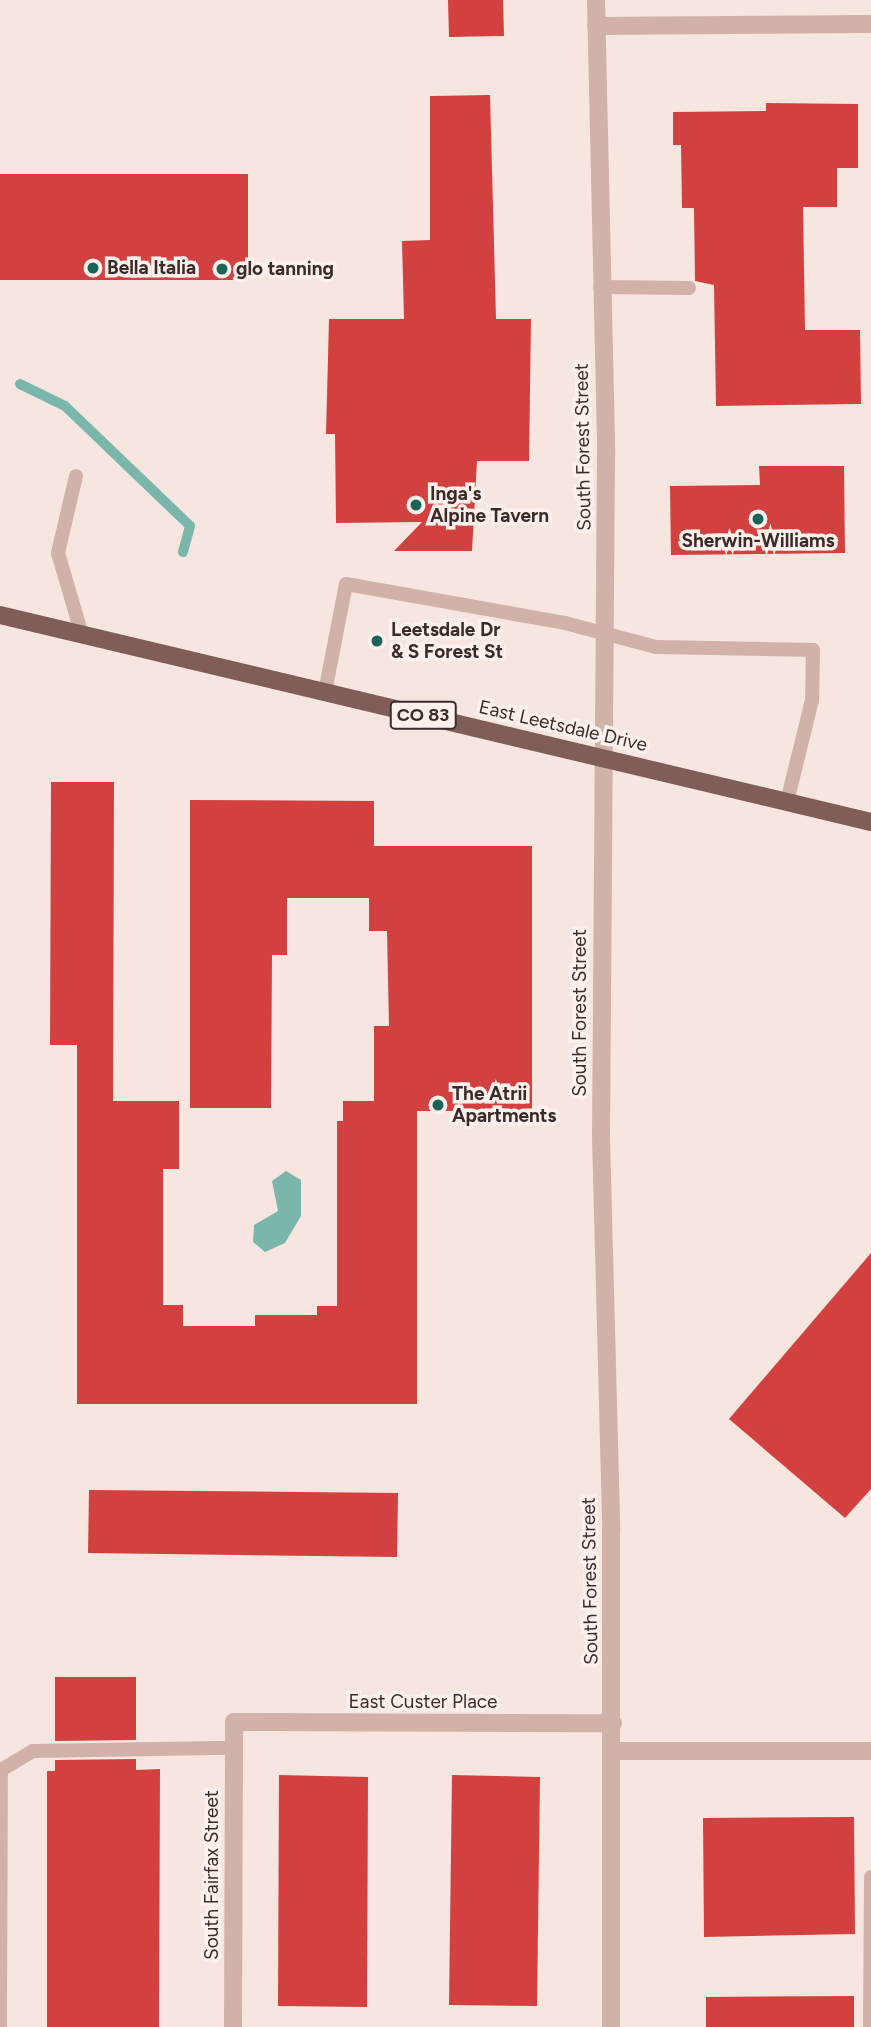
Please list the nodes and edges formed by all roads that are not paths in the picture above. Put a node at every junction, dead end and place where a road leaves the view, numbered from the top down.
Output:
1 (596, 0) edge
2 (871, 24) edge
3 (596, 26) junction
4 (600, 287) junction
5 (689, 288) dead end
6 (76, 476) dead end
7 (0, 615) edge
8 (82, 635) junction
9 (605, 635) junction
10 (325, 692) junction
11 (603, 757) junction
12 (787, 802) junction
13 (871, 822) edge
14 (234, 1722) joint
15 (612, 1723) junction
16 (233, 1748) junction
17 (612, 1751) junction
18 (871, 1751) edge
19 (871, 1877) edge
20 (871, 2003) edge
21 (0, 2027) edge
22 (233, 2027) edge
23 (611, 2027) edge
24 (870, 2027) edge

1 - 3 street, South Forest Street
2 - 3 street
3 - 4 street, South Forest Street
4 - 5 lane
4 - 9 street, South Forest Street
6 - 8 lane
7 - 8 main road, East Leetsdale Drive / CO 83
8 - 10 main road, East Leetsdale Drive / CO 83
9 - 10 lane
9 - 11 street, South Forest Street
9 - 12 lane
10 - 11 main road, East Leetsdale Drive / CO 83
11 - 12 main road, East Leetsdale Drive / CO 83
11 - 15 street, South Forest Street
12 - 13 main road, East Leetsdale Drive / CO 83
14 - 15 street, East Custer Place
14 - 16 street, South Fairfax Street
15 - 17 street, South Forest Street
16 - 21 lane
16 - 22 street, South Fairfax Street
17 - 18 street
17 - 23 street, South Forest Street
19 - 20 lane
20 - 24 lane

